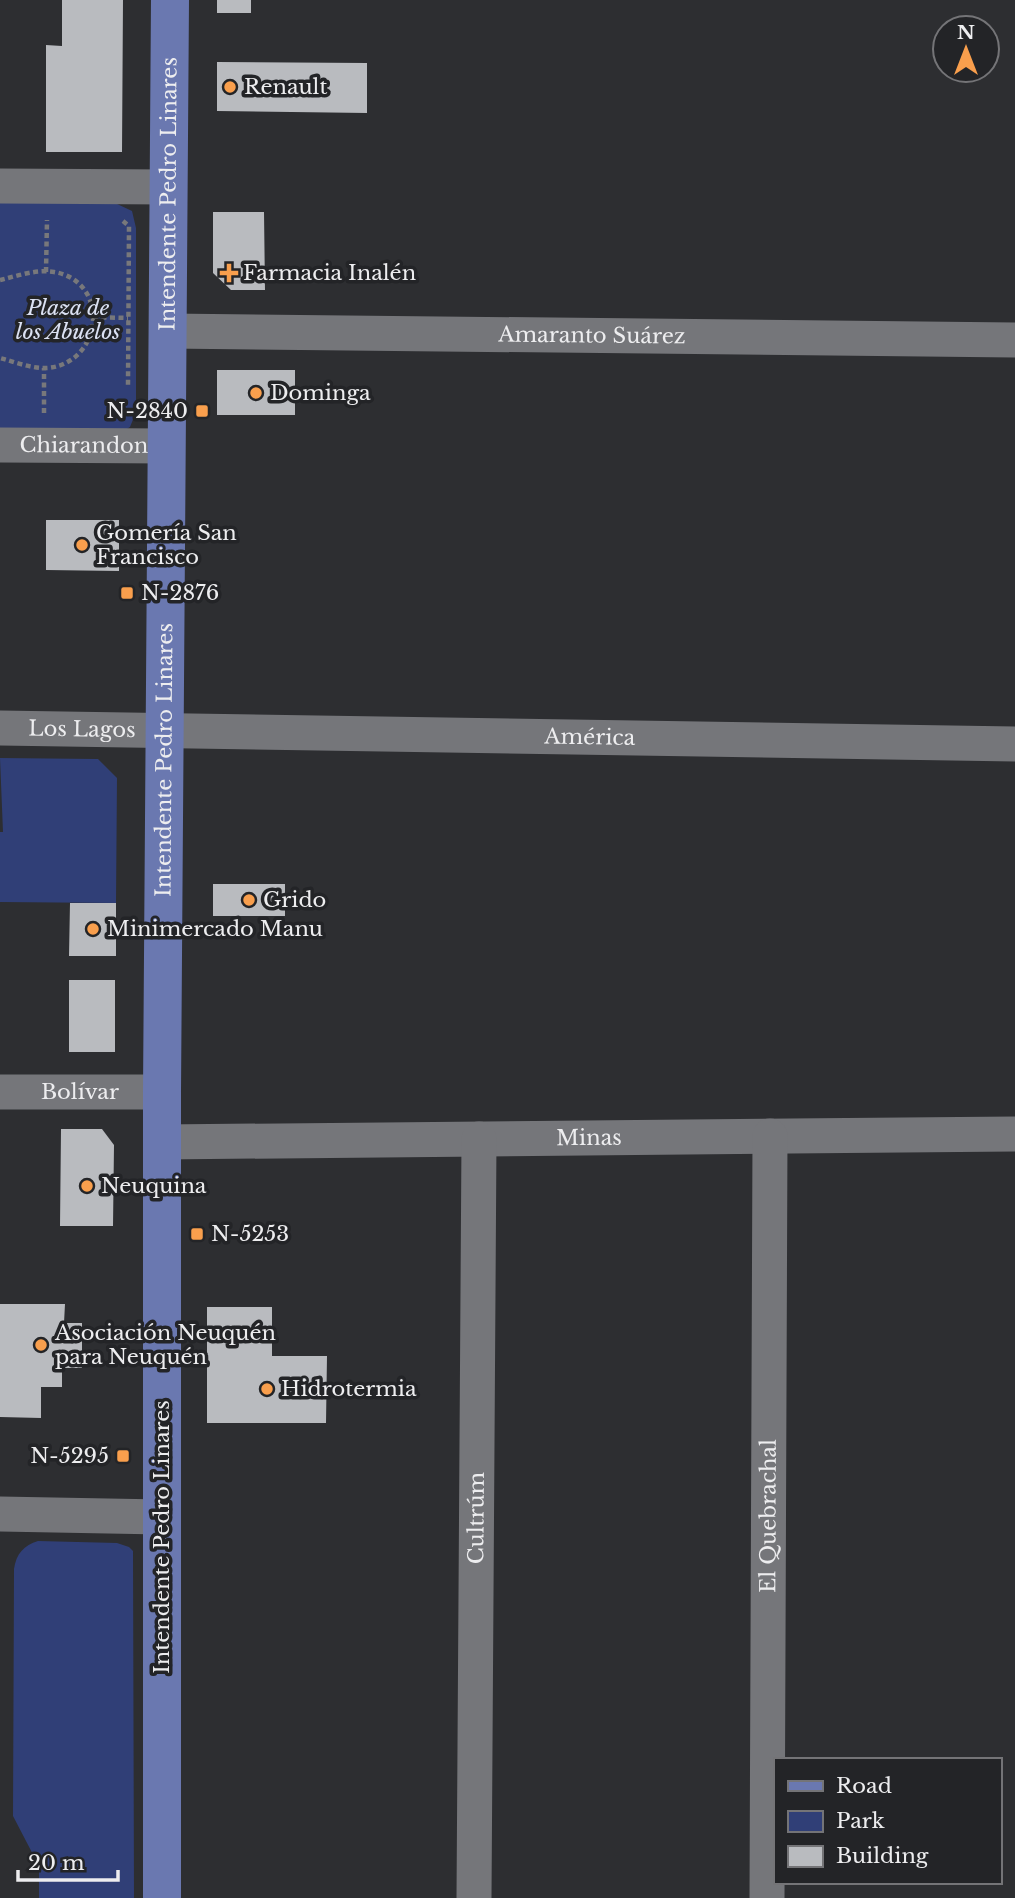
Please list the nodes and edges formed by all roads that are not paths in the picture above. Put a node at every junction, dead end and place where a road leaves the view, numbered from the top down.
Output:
1 (170, 0) edge
2 (0, 186) edge
3 (169, 187) junction
4 (168, 331) junction
5 (1015, 340) edge
6 (0, 445) edge
7 (167, 446) junction
8 (0, 729) edge
9 (165, 731) junction
10 (1015, 744) edge
11 (0, 1092) edge
12 (162, 1092) junction
13 (1015, 1134) edge
14 (770, 1136) junction
15 (479, 1139) junction
16 (162, 1142) junction
17 (0, 1514) edge
18 (162, 1517) junction
19 (162, 1898) edge
20 (474, 1898) edge
21 (767, 1898) edge

1 - 3 main road, Intendente Pedro Linares
2 - 3 street
3 - 4 main road, Intendente Pedro Linares
4 - 5 street, Amaranto Suárez
4 - 7 main road, Intendente Pedro Linares
6 - 7 street, Chiarandon
7 - 9 main road, Intendente Pedro Linares
8 - 9 street, Los Lagos
9 - 10 street, América
9 - 12 main road, Intendente Pedro Linares
11 - 12 street, Bolívar
12 - 16 main road, Intendente Pedro Linares
13 - 14 street, Minas
14 - 15 street, Minas
14 - 21 street, El Quebrachal
15 - 16 street, Minas
15 - 20 street, Cultrúm
16 - 18 main road, Intendente Pedro Linares
17 - 18 street
18 - 19 main road, Intendente Pedro Linares

